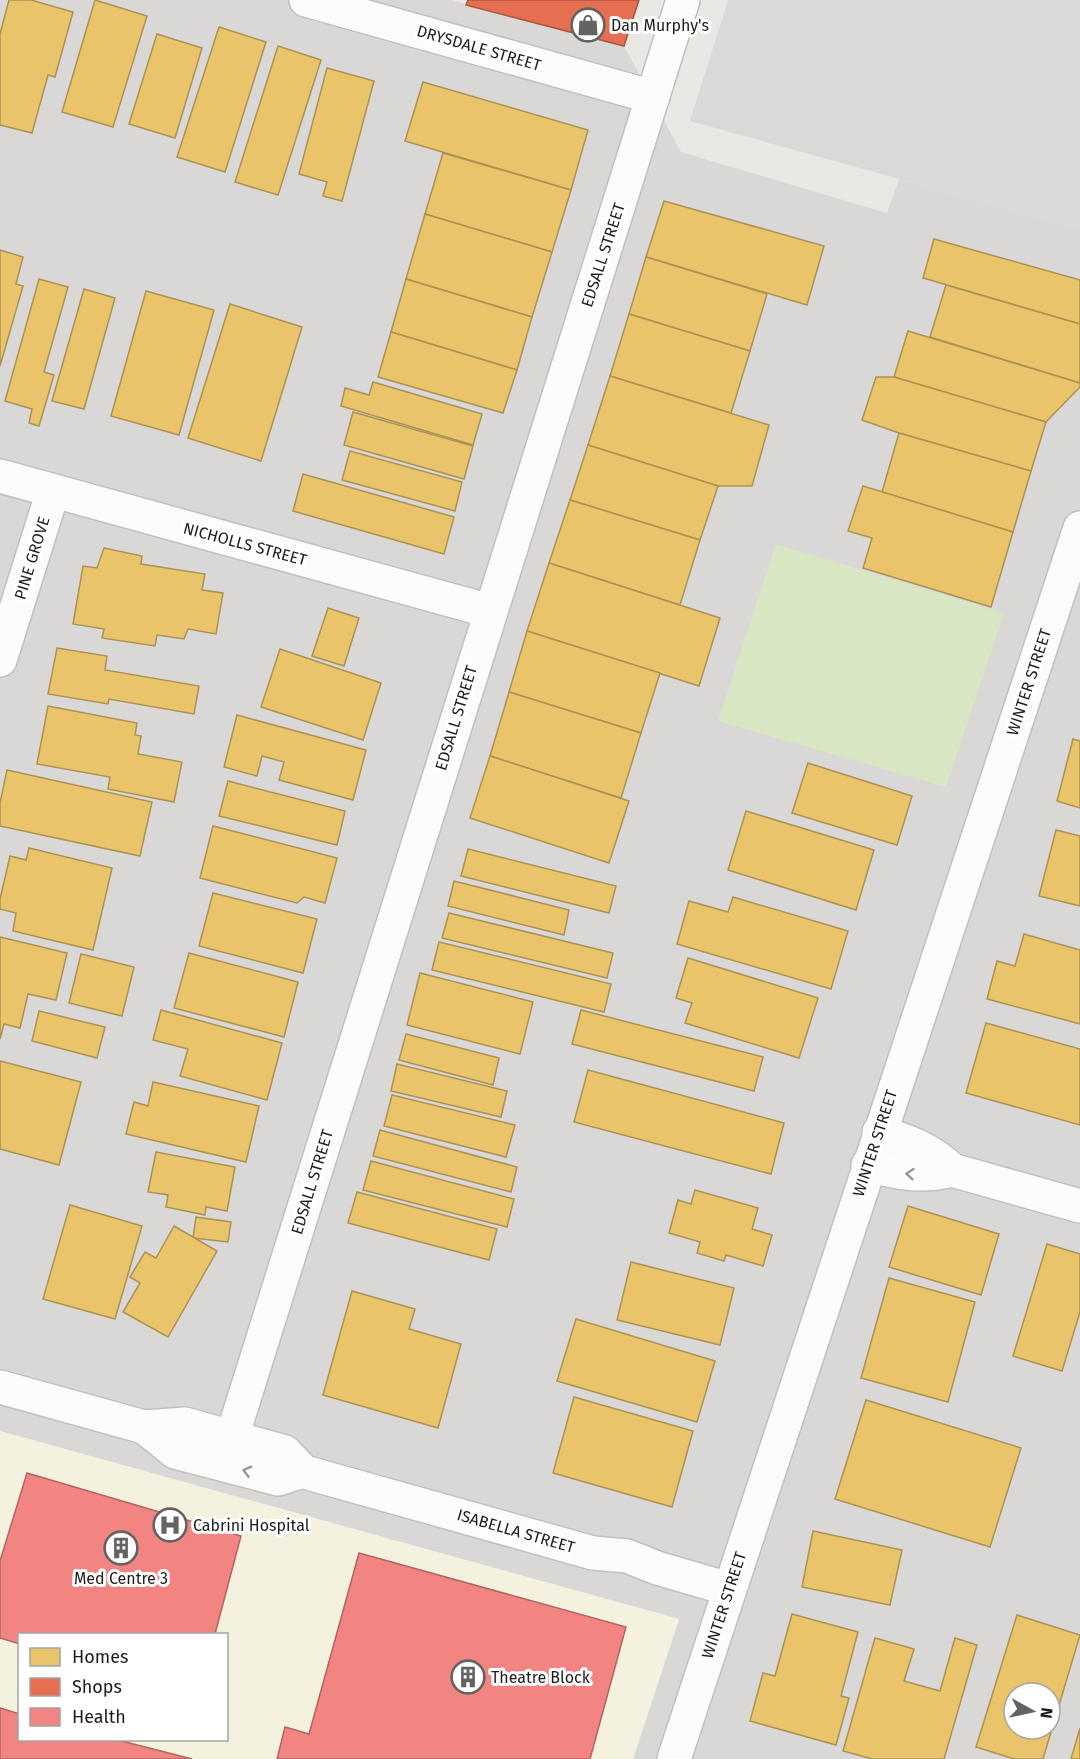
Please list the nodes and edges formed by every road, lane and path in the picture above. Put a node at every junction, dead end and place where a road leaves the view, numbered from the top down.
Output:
1 (306, 0) edge
2 (683, 0) edge
3 (653, 97) junction
4 (0, 476) edge
5 (53, 490) junction
6 (1080, 528) edge
7 (490, 611) junction
8 (0, 660) edge
9 (879, 1132) junction
10 (868, 1165) junction
11 (952, 1170) junction
12 (1080, 1206) edge
13 (0, 1387) edge
14 (144, 1427) junction
15 (232, 1437) junction
16 (200, 1458) junction
17 (303, 1471) junction
18 (729, 1589) junction
19 (674, 1759) edge

1 - 3 street, DRYSDALE STREET
2 - 3 street, EDSALL STREET
3 - 7 street, EDSALL STREET
4 - 5 street, NICHOLLS STREET
5 - 7 street, NICHOLLS STREET
5 - 8 street, PINE GROVE
6 - 9 street, WINTER STREET
7 - 15 street, EDSALL STREET
9 - 10 street, WINTER STREET
9 - 11 street
11 -> 10 street
10 - 18 street, WINTER STREET
11 - 12 street
13 - 14 street, ISABELLA STREET
14 - 15 street, ISABELLA STREET
14 - 16 street, ISABELLA STREET
15 - 16 street
15 - 17 street, ISABELLA STREET
17 -> 16 street, ISABELLA STREET
17 - 18 street, ISABELLA STREET
18 - 19 street, WINTER STREET

